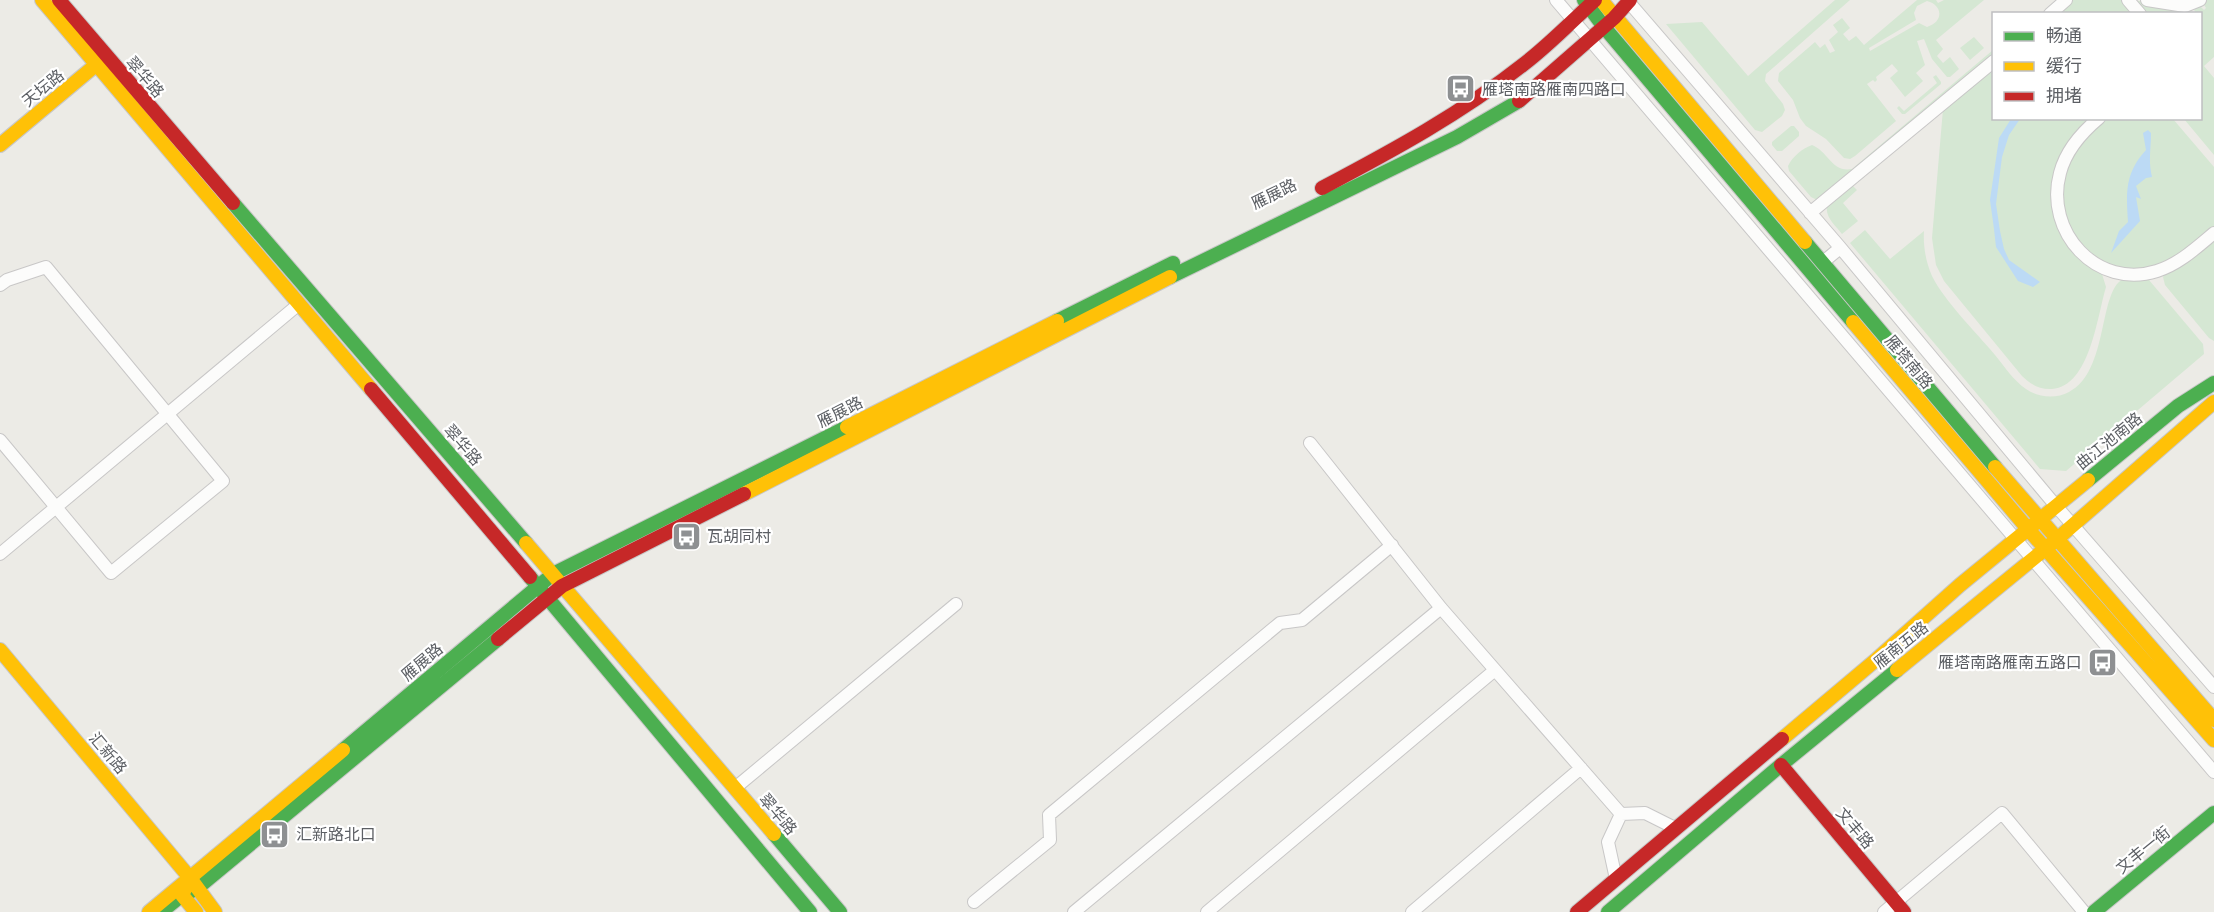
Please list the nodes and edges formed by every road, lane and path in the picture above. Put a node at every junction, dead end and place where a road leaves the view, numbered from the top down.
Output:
1 (42, 0) edge
2 (59, 0) edge
3 (1556, 0) edge
4 (2066, 0) edge
5 (2128, 0) edge
6 (2147, 0) edge
7 (2200, 0) edge
8 (1592, 1) edge
9 (1628, 1) edge
10 (2052, 12) edge
11 (2138, 12) edge
12 (1573, 20) junction
13 (1609, 23) junction
14 (1589, 40) junction
15 (101, 60) junction
16 (1992, 63) edge
17 (2097, 120) edge
18 (0, 145) edge
19 (1810, 213) junction
20 (2214, 233) edge
21 (1840, 248) junction
22 (1817, 269) junction
23 (2, 279) edge
24 (1800, 285) junction
25 (299, 304) junction
26 (2214, 383) edge
27 (2214, 402) edge
28 (167, 414) junction
29 (0, 440) edge
30 (1310, 443) dead end
31 (2056, 506) junction
32 (56, 507) junction
33 (2040, 520) junction
34 (2073, 525) junction
35 (2028, 529) junction
36 (2016, 539) junction
37 (2051, 543) junction
38 (1392, 545) junction
39 (0, 554) edge
40 (2032, 558) junction
41 (553, 574) junction
42 (562, 586) junction
43 (543, 593) junction
44 (956, 604) dead end
45 (1441, 608) junction
46 (0, 650) edge
47 (1495, 670) junction
48 (2214, 687) edge
49 (2214, 720) edge
50 (2214, 740) edge
51 (1781, 765) junction
52 (1581, 768) junction
53 (2214, 772) edge
54 (735, 788) junction
55 (2214, 813) edge
56 (1621, 814) junction
57 (1675, 828) junction
58 (1616, 879) junction
59 (193, 884) junction
60 (182, 895) junction
61 (974, 902) dead end
62 (1900, 907) edge
63 (149, 912) edge
64 (161, 912) edge
65 (196, 912) edge
66 (215, 912) edge
67 (810, 912) edge
68 (840, 912) edge
69 (1074, 912) edge
70 (1207, 912) edge
71 (1412, 912) edge
72 (1576, 912) edge
73 (1608, 912) edge
74 (1884, 912) edge
75 (2084, 912) edge
76 (2094, 912) edge

1 - 15 main road, 翠华路
2 - 15 main road, 翠华路
3 - 12 street
4 - 10 street
5 - 11 street
6 - 7 street
8 - 12 main road, 雁展路
8 - 13 main road, 雁塔南路
9 - 13 main road, 雁展路
9 - 19 street
12 - 14 street
12 - 41 main road, 雁展路
13 - 14 main road, 雁展路
13 - 22 main road, 雁塔南路
14 - 24 street
14 - 42 main road, 雁展路
15 - 18 main road, 天坛路
15 - 25 main road, 翠华路
15 - 41 main road, 翠华路
16 - 19 street
17 - 20 street
19 - 21 street
21 - 22 street
21 - 31 street
22 - 24 street
22 - 33 main road, 雁塔南路
22 - 35 main road, 雁塔南路
23 - 28 street
24 - 36 street
25 - 28 street
25 - 43 main road, 翠华路
26 - 31 main road, 曲江池南路
27 - 34 main road, 雁南五路
28 - 32 street
28 - 32 street
29 - 32 street
30 - 38 street
31 - 33 main road, 曲江池南路
31 - 34 street
32 - 39 street
33 - 35 main road, 曲江池南路
33 - 37 main road, 雁塔南路
34 - 37 main road, 雁南五路
34 - 48 street
35 - 36 main road, 雁南五路
35 - 37 main road, 雁塔南路
36 - 40 street
36 - 57 main road, 雁南五路
37 - 40 main road, 雁南五路
37 - 49 main road, 雁塔南路
37 - 50 main road, 雁塔南路
38 - 45 street
38 - 61 street
40 - 51 main road, 雁南五路
40 - 53 street
41 - 42 main road, 翠华路
41 - 43 main road, 雁展路
42 - 43 main road, 雁展路
42 - 54 main road, 翠华路
43 - 59 main road, 雁展路
43 - 67 main road, 翠华路
44 - 54 street
45 - 47 street
45 - 69 street
46 - 59 main road, 汇新路
47 - 52 street
47 - 70 street
51 - 62 main road, 文丰路
51 - 73 main road, 雁南五路
52 - 56 street
52 - 71 street
54 - 68 main road, 翠华路
55 - 76 main road, 文丰一街
56 - 57 street
56 - 58 street
57 - 58 main road, 雁南五路
58 - 72 main road, 雁南五路
59 - 60 main road, 雁展路
59 - 63 main road, 雁展路
59 - 66 main road, 汇新路
60 - 64 main road, 雁展路
60 - 65 main road
62 - 74 street
62 - 75 street

